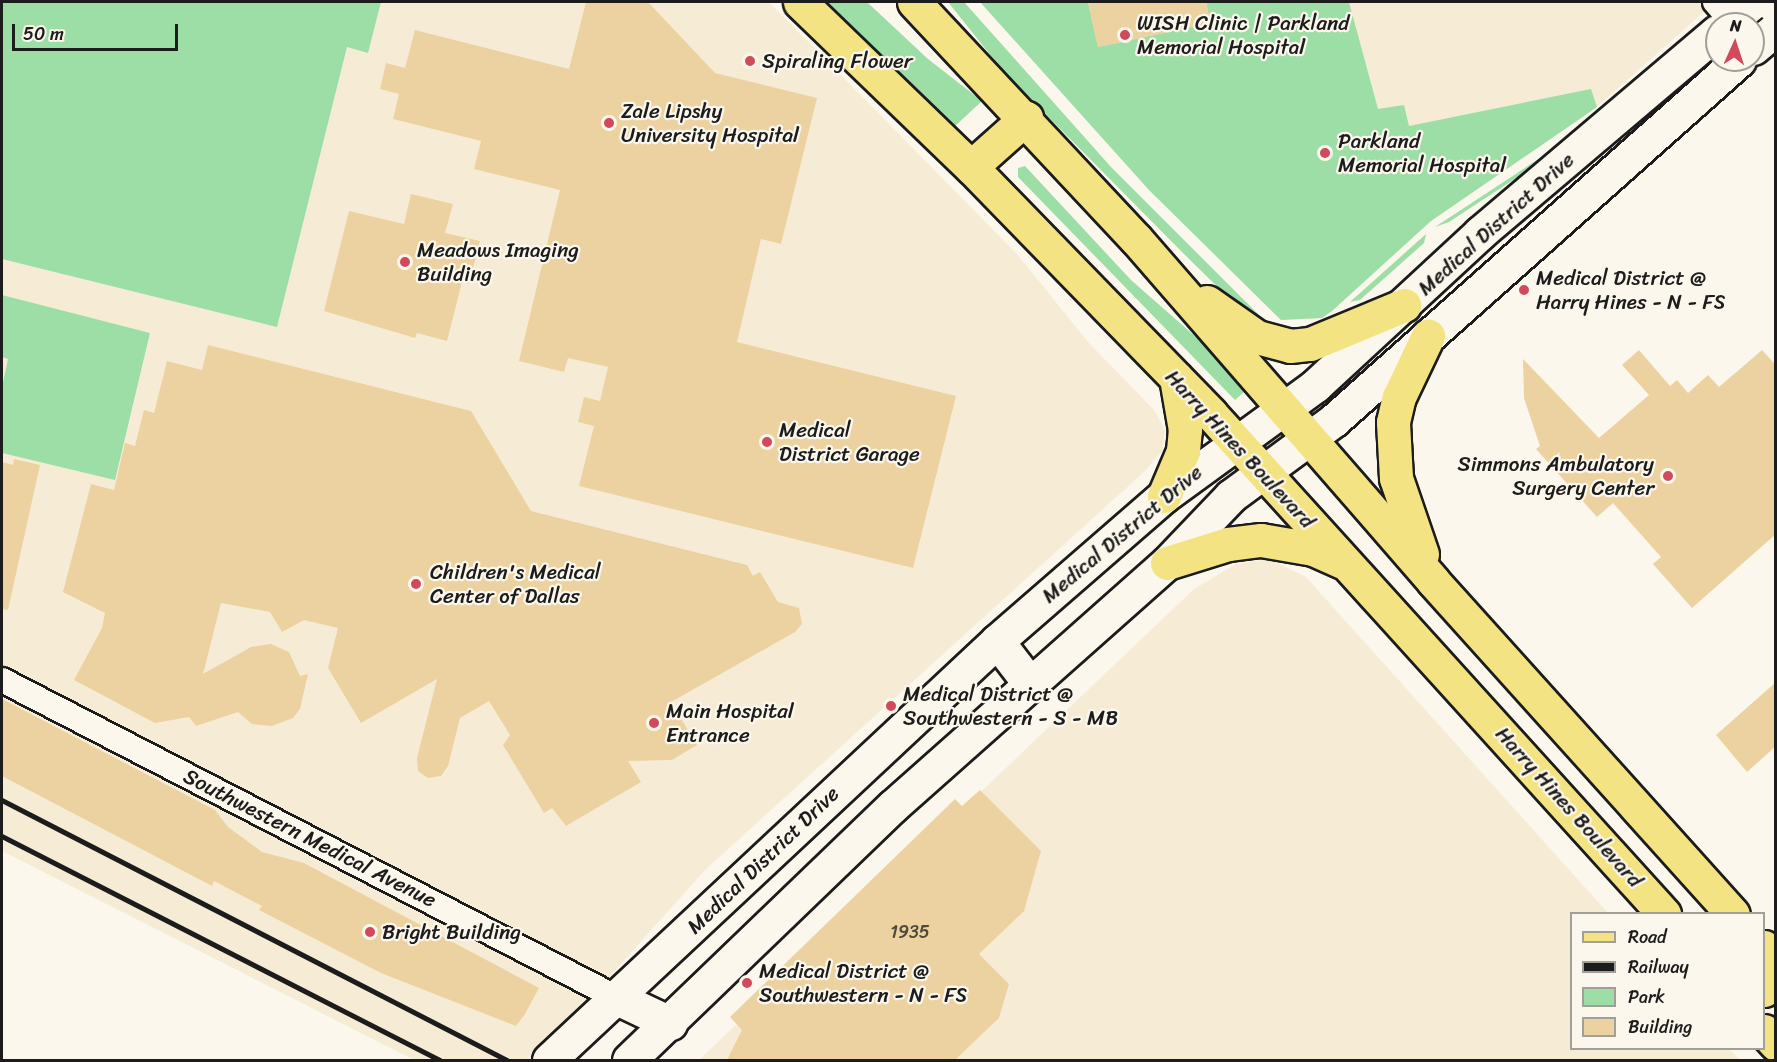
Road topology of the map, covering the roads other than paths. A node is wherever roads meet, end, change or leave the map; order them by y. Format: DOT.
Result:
graph roads {
  1 [pos="800,2"];
  2 [pos="914,2"];
  3 [pos="1764,2"];
  4 [pos="1776,14"];
  5 [pos="1705,58"];
  6 [pos="1705,65"];
  7 [pos="1026,118"];
  8 [pos="971,167"];
  9 [pos="1180,289"];
  10 [pos="1404,305"];
  11 [pos="1428,336"];
  12 [pos="1176,378"];
  13 [pos="1284,406"];
  14 [pos="1312,437"];
  15 [pos="1235,440"];
  16 [pos="1264,471"];
  17 [pos="1164,496"];
  18 [pos="1167,563"];
  19 [pos="1344,563"];
  20 [pos="1433,581"];
  21 [pos="997,641"];
  22 [pos="2,680"];
  23 [pos="1030,684"];
  24 [pos="1559,721"];
  25 [pos="1521,753"];
  26 [pos="1662,912"];
  27 [pos="1731,912"];
  28 [pos="1765,948"];
  29 [pos="1776,961"];
  30 [pos="1776,975"];
  31 [pos="1765,989"];
  32 [pos="617,998"];
  33 [pos="670,1023"];
  34 [pos="1765,1032"];
  35 [pos="1776,1044"];
  36 [pos="549,1060"];
  37 [pos="629,1060"];
  1 -- 8 [label="main road, Harry Hines Boulevard"];
  2 -- 7 [label="main road"];
  3 -- 4 [label="street"];
  5 -- 10 [label="main road, Medical District Drive"];
  6 -- 11 [label="main road, Medical District Drive"];
  7 -- 8 [label="main road"];
  7 -- 9 [label="main road"];
  8 -- 12 [label="main road, Harry Hines Boulevard"];
  9 -- 10 [label="main road"];
  9 -- 13 [label="main road"];
  10 -- 13 [label="main road, Medical District Drive"];
  11 -- 14 [label="main road, Medical District Drive"];
  11 -- 20 [label="main road"];
  12 -- 15 [label="main road, Harry Hines Boulevard"];
  12 -- 17 [label="main road"];
  13 -- 14 [label="main road"];
  13 -- 15 [label="main road, Medical District Drive"];
  14 -- 16 [label="main road, Medical District Drive"];
  14 -- 20 [label="main road"];
  15 -- 16 [label="main road, Harry Hines Boulevard"];
  15 -- 17 [label="main road, Medical District Drive"];
  16 -- 18 [label="main road, Medical District Drive"];
  16 -- 19 [label="main road, Harry Hines Boulevard"];
  17 -- 21 [label="main road, Medical District Drive"];
  18 -- 19 [label="main road"];
  18 -- 23 [label="main road, Medical District Drive"];
  19 -- 25 [label="main road, Harry Hines Boulevard"];
  20 -- 24 [label="main road"];
  21 -- 23 [label="main road"];
  21 -- 32 [label="main road, Medical District Drive"];
  22 -- 32 [label="street, Southwestern Medical Avenue"];
  23 -- 33 [label="main road, Medical District Drive"];
  24 -- 25 [label="main road"];
  24 -- 27 [label="main road"];
  25 -- 26 [label="main road, Harry Hines Boulevard"];
  28 -- 29 [label="main road"];
  30 -- 31 [label="main road"];
  32 -- 33 [label="main road"];
  32 -- 36 [label="main road, Medical District Drive"];
  33 -- 37 [label="main road, Medical District Drive"];
  34 -- 35 [label="main road"];
}
